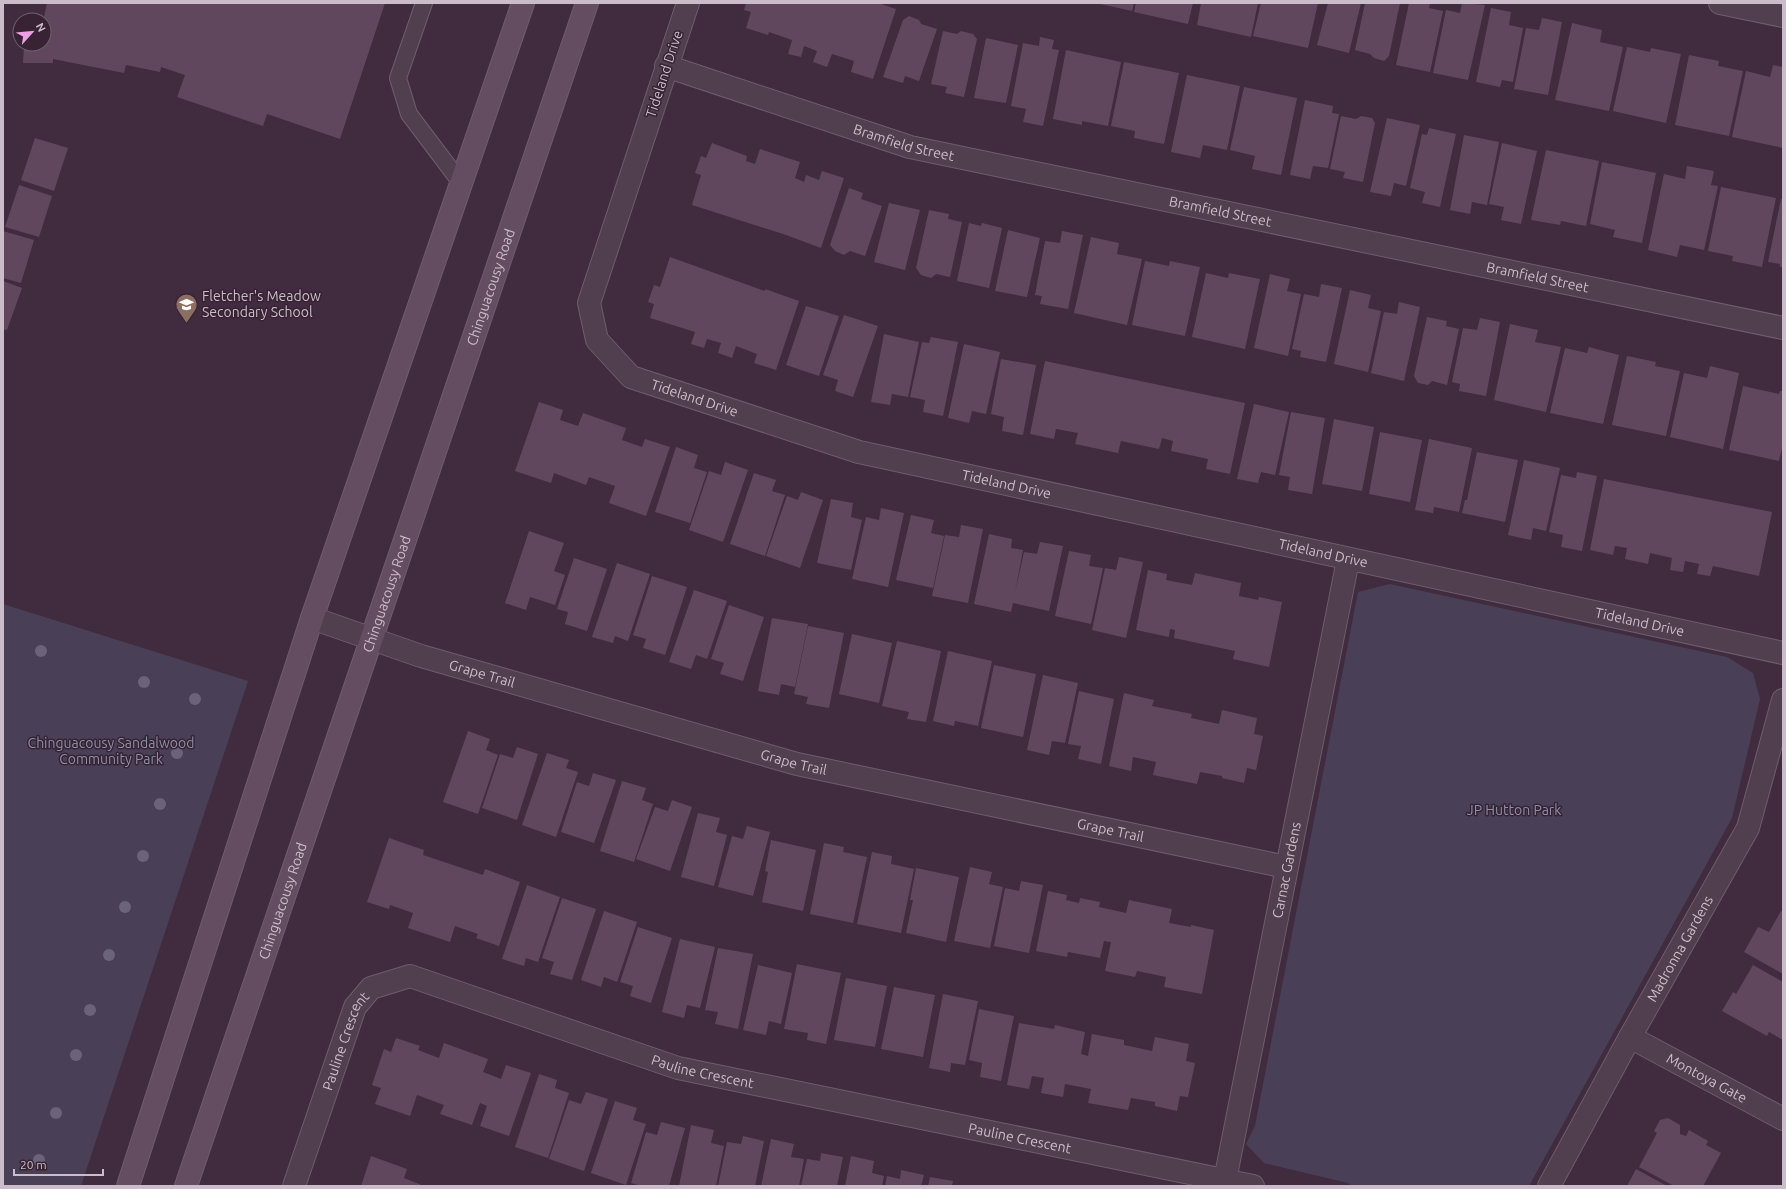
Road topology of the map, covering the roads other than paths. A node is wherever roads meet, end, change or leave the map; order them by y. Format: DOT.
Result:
graph roads {
  1 [pos="424,3"];
  2 [pos="522,3"];
  3 [pos="587,3"];
  4 [pos="688,3"];
  5 [pos="1720,3"];
  6 [pos="1783,16"];
  7 [pos="666,66"];
  8 [pos="461,183"];
  9 [pos="1783,328"];
  10 [pos="1348,560"];
  11 [pos="312,618"];
  12 [pos="370,638"];
  13 [pos="1783,653"];
  14 [pos="1783,700"];
  15 [pos="1286,867"];
  16 [pos="1630,1037"];
  17 [pos="1783,1120"];
  18 [pos="1225,1180"];
  19 [pos="128,1186"];
  20 [pos="186,1186"];
  21 [pos="294,1186"];
  22 [pos="1253,1186"];
  23 [pos="1549,1186"];
  1 -- 8 [label="lane"];
  2 -- 8 [label="main road"];
  3 -- 12 [label="main road, Chinguacousy Road"];
  4 -- 7 [label="street, Tideland Drive"];
  5 -- 6 [label="street"];
  7 -- 9 [label="street, Bramfield Street"];
  7 -- 10 [label="street, Tideland Drive"];
  8 -- 11 [label="main road"];
  10 -- 13 [label="street, Tideland Drive"];
  10 -- 15 [label="street, Carnac Gardens"];
  11 -- 12 [label="street, Grape Trail"];
  11 -- 19 [label="main road"];
  12 -- 15 [label="street, Grape Trail"];
  12 -- 20 [label="main road, Chinguacousy Road"];
  14 -- 16 [label="street, Madronna Gardens"];
  15 -- 18 [label="street, Carnac Gardens"];
  16 -- 17 [label="street, Montoya Gate"];
  16 -- 23 [label="street, Madronna Gardens"];
  18 -- 21 [label="street, Pauline Crescent"];
  18 -- 22 [label="street, Pauline Crescent"];
}
